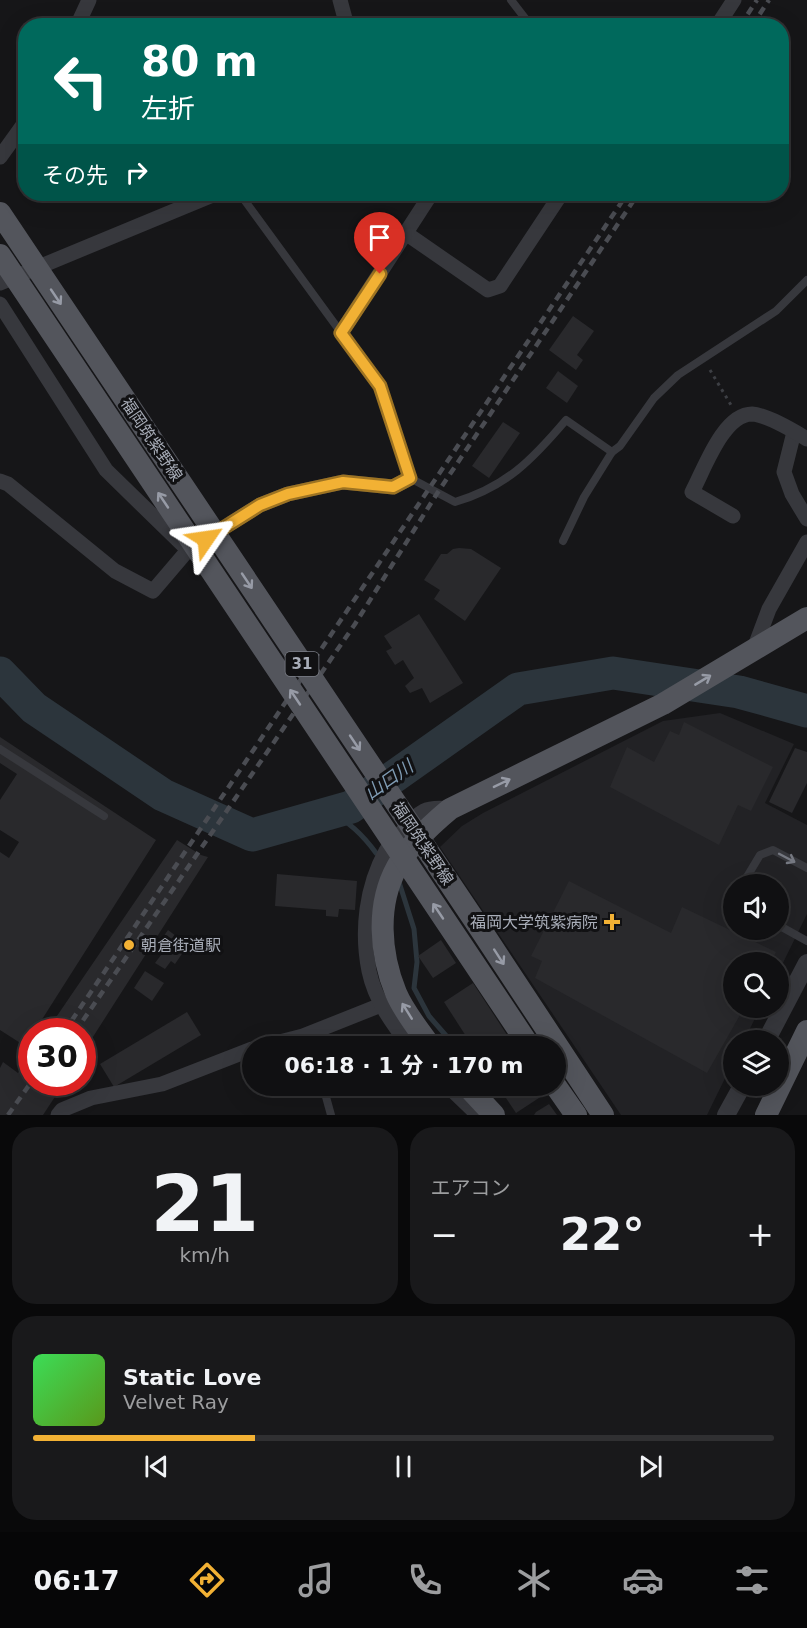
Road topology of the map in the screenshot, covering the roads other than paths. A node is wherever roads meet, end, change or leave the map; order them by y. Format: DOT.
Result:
graph roads {
  1 [pos="89,0"];
  2 [pos="340,0"];
  3 [pos="511,0"];
  4 [pos="734,0"];
  5 [pos="80,18"];
  6 [pos="345,18"];
  7 [pos="525,18"];
  8 [pos="722,18"];
  9 [pos="18,132"];
  10 [pos="0,156"];
  11 [pos="198,201"];
  12 [pos="245,201"];
  13 [pos="427,201"];
  14 [pos="556,201"];
  15 [pos="0,213"];
  16 [pos="406,234"];
  17 [pos="0,255"];
  18 [pos="807,280"];
  19 [pos="0,283"];
  20 [pos="0,304"];
  21 [pos="341,333"];
  22 [pos="801,435"];
  23 [pos="612,452"];
  24 [pos="410,478"];
  25 [pos="0,481"];
  26 [pos="733,516"];
  27 [pos="807,519"];
  28 [pos="562,541"];
  29 [pos="807,542"];
  30 [pos="188,550"];
  31 [pos="807,618"];
  32 [pos="749,652"];
  33 [pos="0,749"];
  34 [pos="450,809"];
  35 [pos="104,816"];
  36 [pos="807,868"];
  37 [pos="749,874"];
  38 [pos="789,931"];
  39 [pos="807,941"];
  40 [pos="807,963"];
  41 [pos="381,1005"];
  42 [pos="772,1030"];
  43 [pos="807,1030"];
  44 [pos="309,1036"];
  45 [pos="403,1036"];
  46 [pos="424,1036"];
  47 [pos="523,1036"];
  48 [pos="242,1053"];
  49 [pos="326,1096"];
  50 [pos="458,1096"];
  51 [pos="476,1096"];
  52 [pos="563,1096"];
  53 [pos="736,1096"];
  54 [pos="58,1115"];
  55 [pos="331,1115"];
  56 [pos="478,1115"];
  57 [pos="494,1115"];
  58 [pos="576,1115"];
  59 [pos="603,1115"];
  60 [pos="726,1115"];
  61 [pos="766,1115"];
  1 -- 5 [label="street"];
  2 -- 6 [label="street"];
  3 -- 7 [label="lane"];
  4 -- 8 [label="street"];
  9 -- 10 [label="street"];
  11 -- 19 [label="street"];
  12 -- 21 [label="lane"];
  13 -- 16 [label="street"];
  14 -- 16 [label="street"];
  15 -- 59 [label="main road, 福岡筑紫野線 / 31, one-way, bridge"];
  16 -- 21 [label="street"];
  47 -- 17 [label="main road, 福岡筑紫野線 / 31, one-way, bridge"];
  18 -- 23 [label="lane"];
  20 -- 30 [label="street"];
  21 -- 24 [label="lane"];
  22 -- 26 [label="street"];
  22 -- 27 [label="street"];
  23 -- 24 [label="lane"];
  23 -- 28 [label="lane"];
  24 -- 30 [label="street"];
  25 -- 30 [label="street"];
  29 -- 32 [label="street"];
  31 -- 32 [label="main road"];
  34 -- 32 [label="main road, one-way"];
  33 -- 35 [label="lane"];
  34 -- 41 [label="street"];
  46 -- 34 [label="main road, one-way"];
  37 -- 36 [label="lane, one-way"];
  38 -- 39 [label="lane"];
  40 -- 42 [label="street"];
  41 -- 44 [label="street"];
  41 -- 45 [label="street"];
  43 -- 61 [label="main road"];
  48 -- 54 [label="street"];
  49 -- 55 [label="lane"];
  50 -- 56 [label="street"];
  51 -- 57 [label="main road"];
  52 -- 58 [label="main road"];
  53 -- 60 [label="street"];
}
